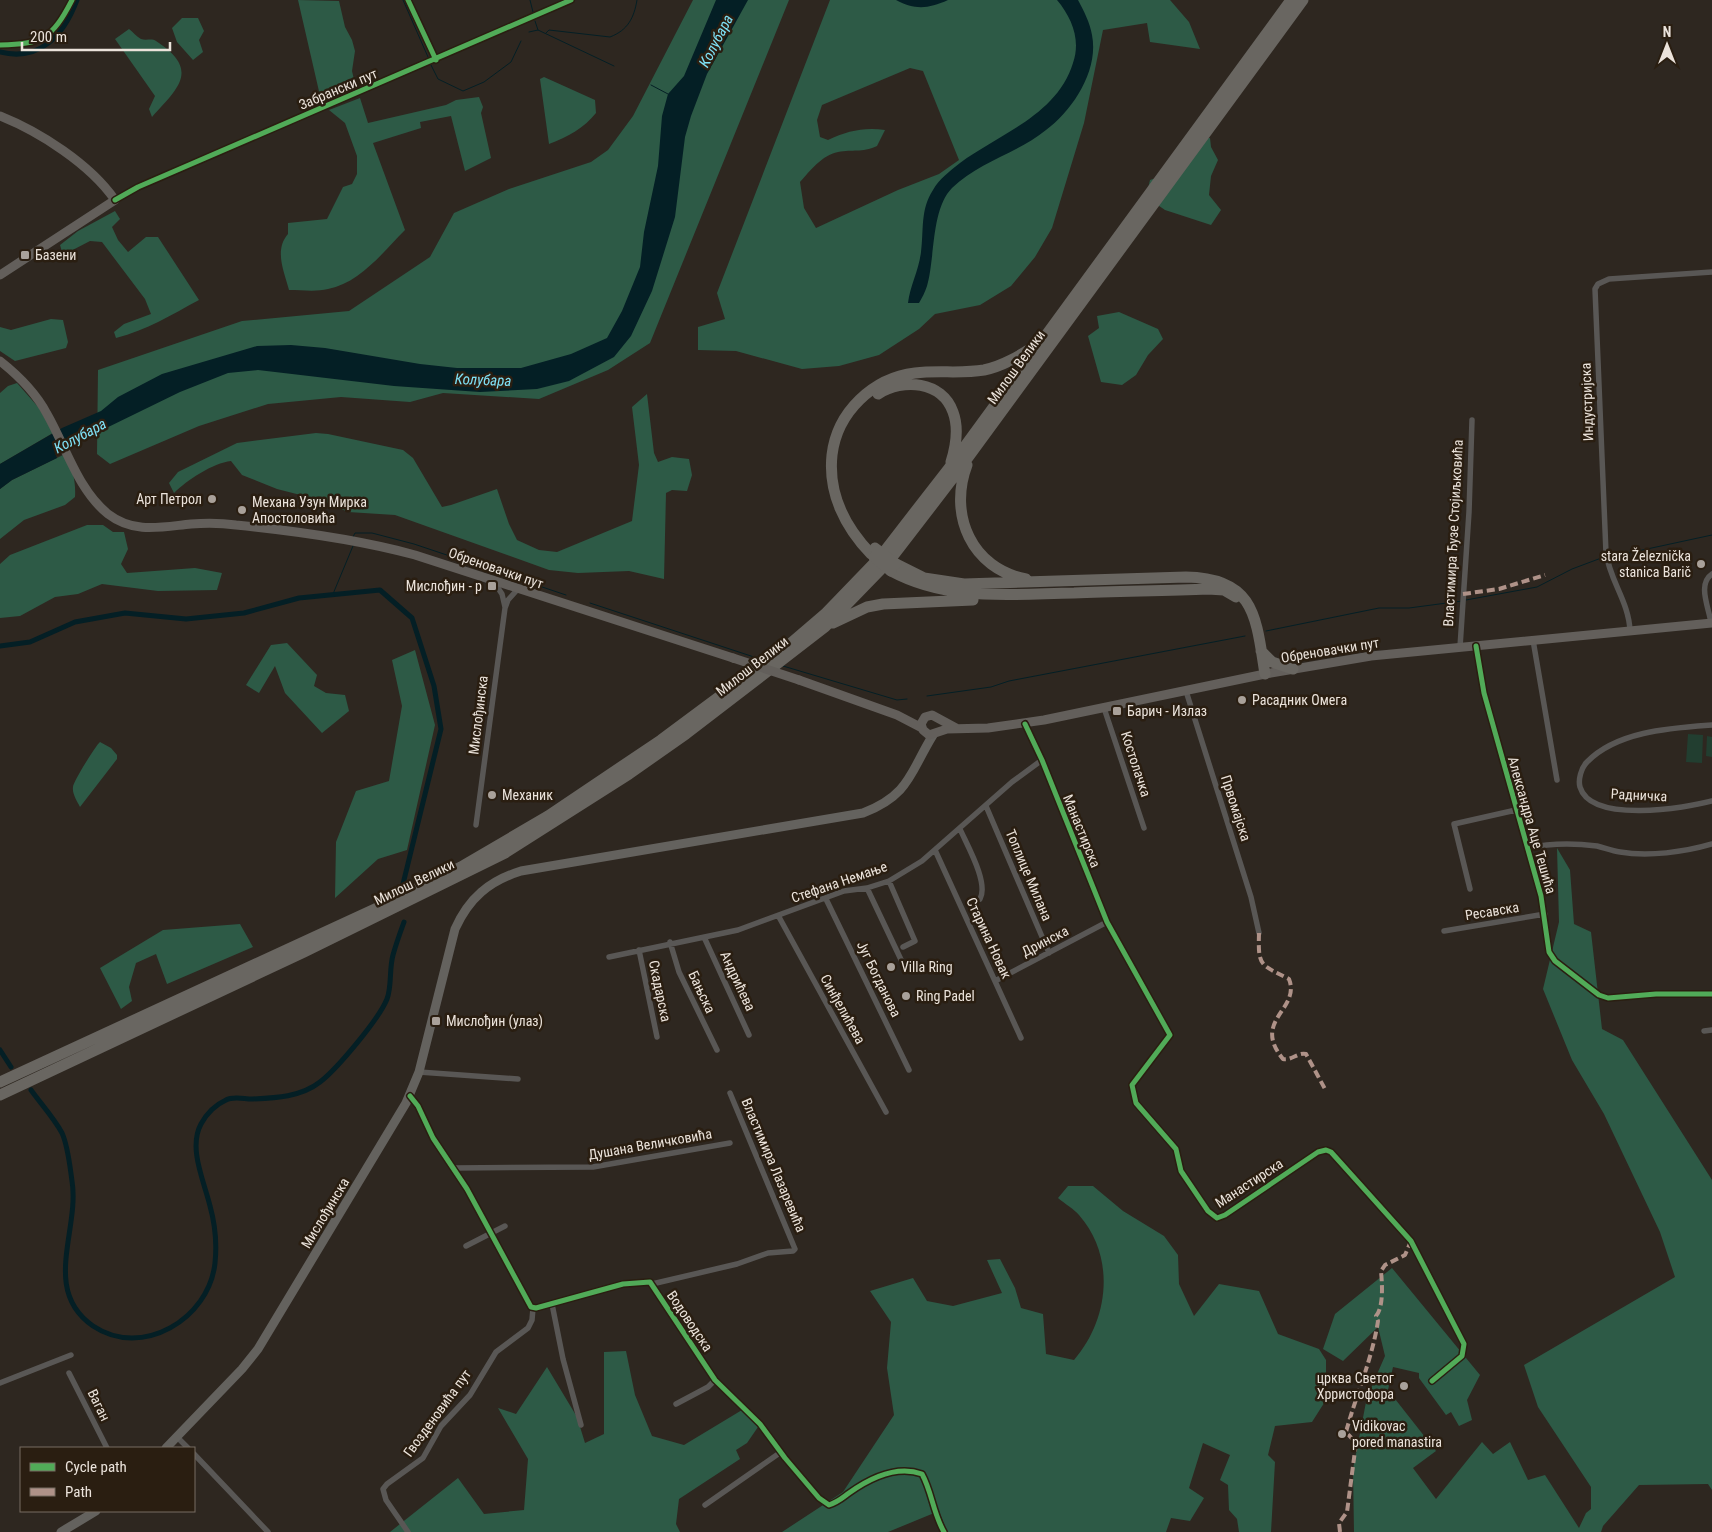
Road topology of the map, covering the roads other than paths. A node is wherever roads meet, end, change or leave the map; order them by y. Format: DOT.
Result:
graph roads {
  1 [pos="571,0"];
  2 [pos="1291,0"];
  3 [pos="1303,0"];
  4 [pos="0,116"];
  5 [pos="115,200"];
  6 [pos="1712,272"];
  7 [pos="0,275"];
  8 [pos="1041,342"];
  9 [pos="0,361"];
  10 [pos="1472,420"];
  11 [pos="971,454"];
  12 [pos="949,468"];
  13 [pos="873,551"];
  14 [pos="893,567"];
  15 [pos="1712,574"];
  16 [pos="494,582"];
  17 [pos="1045,582"];
  18 [pos="517,590"];
  19 [pos="1022,595"];
  20 [pos="505,608"];
  21 [pos="1712,623"];
  22 [pos="825,627"];
  23 [pos="1630,630"];
  24 [pos="1533,640"];
  25 [pos="1476,646"];
  26 [pos="1460,647"];
  27 [pos="1261,651"];
  28 [pos="1293,669"];
  29 [pos="1261,675"];
  30 [pos="1186,692"];
  31 [pos="1104,708"];
  32 [pos="939,719"];
  33 [pos="1025,724"];
  34 [pos="923,725"];
  35 [pos="1712,725"];
  36 [pos="956,728"];
  37 [pos="936,733"];
  38 [pos="922,758"];
  39 [pos="1042,760"];
  40 [pos="1557,780"];
  41 [pos="1712,801"];
  42 [pos="986,806"];
  43 [pos="1516,810"];
  44 [pos="476,824"];
  45 [pos="1144,828"];
  46 [pos="960,829"];
  47 [pos="1712,844"];
  48 [pos="1528,848"];
  49 [pos="935,850"];
  50 [pos="889,881"];
  51 [pos="868,888"];
  52 [pos="1470,889"];
  53 [pos="826,899"];
  54 [pos="980,900"];
  55 [pos="1545,914"];
  56 [pos="779,917"];
  57 [pos="1107,922"];
  58 [pos="1444,931"];
  59 [pos="1259,933"];
  60 [pos="704,937"];
  61 [pos="670,942"];
  62 [pos="903,947"];
  63 [pos="639,950"];
  64 [pos="1049,953"];
  65 [pos="609,957"];
  66 [pos="904,966"];
  67 [pos="995,981"];
  68 [pos="1712,994"];
  69 [pos="1712,1030"];
  70 [pos="1704,1031"];
  71 [pos="749,1035"];
  72 [pos="656,1037"];
  73 [pos="1021,1038"];
  74 [pos="717,1050"];
  75 [pos="909,1070"];
  76 [pos="419,1072"];
  77 [pos="518,1079"];
  78 [pos="0,1082"];
  79 [pos="730,1093"];
  80 [pos="0,1095"];
  81 [pos="410,1096"];
  82 [pos="886,1112"];
  83 [pos="730,1142"];
  84 [pos="454,1168"];
  85 [pos="506,1226"];
  86 [pos="490,1233"];
  87 [pos="466,1246"];
  88 [pos="652,1284"];
  89 [pos="552,1304"];
  90 [pos="533,1308"];
  91 [pos="71,1355"];
  92 [pos="69,1373"];
  93 [pos="715,1380"];
  94 [pos="1432,1381"];
  95 [pos="0,1383"];
  96 [pos="676,1404"];
  97 [pos="581,1425"];
  98 [pos="177,1436"];
  99 [pos="106,1447"];
  100 [pos="167,1447"];
  101 [pos="187,1447"];
  102 [pos="781,1452"];
  103 [pos="195,1455"];
  104 [pos="705,1505"];
  105 [pos="94,1512"];
  106 [pos="61,1532"];
  107 [pos="268,1532"];
  108 [pos="408,1532"];
  109 [pos="944,1532"];
  1 -- 5 [label="street, Забрански пут"];
  2 -- 8 [label="highway, Милош Велики"];
  3 -- 11 [label="highway, Милош Велики"];
  4 -- 5 [label="main road"];
  5 -- 7 [label="main road"];
  6 -- 23 [label="street, Индустријска"];
  8 -- 12 [label="highway, Милош Велики"];
  8 -- 13 [label="highway"];
  9 -- 16 [label="main road, Обреновачки пут"];
  10 -- 26 [label="street, Властимира Ђузе Стојиљковића"];
  11 -- 17 [label="highway"];
  11 -- 22 [label="highway, Милош Велики"];
  12 -- 13 [label="highway"];
  12 -- 78 [label="highway, Милош Велики"];
  13 -- 14 [label="highway, bridge"];
  14 -- 17 [label="highway"];
  14 -- 19 [label="highway"];
  15 -- 21 [label="street"];
  16 -- 18 [label="main road, Обреновачки пут"];
  16 -- 20 [label="street, Мислођинска"];
  17 -- 27 [label="highway"];
  18 -- 20 [label="street, Мислођинска"];
  18 -- 34 [label="main road, Обреновачки пут, bridge"];
  19 -- 22 [label="highway"];
  19 -- 29 [label="highway"];
  20 -- 44 [label="street, Мислођинска"];
  21 -- 23 [label="main road, Обреновачки пут"];
  22 -- 80 [label="highway, Милош Велики"];
  23 -- 24 [label="main road, Обреновачки пут"];
  24 -- 25 [label="main road, Обреновачки пут"];
  24 -- 40 [label="street"];
  25 -- 26 [label="main road, Обреновачки пут"];
  25 -- 43 [label="street, Александра Аце Тешића"];
  26 -- 28 [label="main road, Обреновачки пут"];
  27 -- 28 [label="highway"];
  27 -- 29 [label="highway"];
  28 -- 29 [label="main road, Обреновачки пут"];
  29 -- 30 [label="main road, Обреновачки пут"];
  30 -- 31 [label="main road, Обреновачки пут"];
  30 -- 59 [label="street, Првомајска"];
  31 -- 33 [label="main road, Обреновачки пут"];
  31 -- 45 [label="street, Костолачка"];
  32 -- 34 [label="main road, Обреновачки пут"];
  32 -- 36 [label="main road, Обреновачки пут"];
  32 -- 37 [label="main road"];
  33 -- 36 [label="main road, Обреновачки пут"];
  33 -- 39 [label="street, Манастирска"];
  34 -- 37 [label="main road"];
  34 -- 38 [label="main road"];
  35 -- 41 [label="street, Радничка"];
  36 -- 37 [label="main road, Обреновачки пут"];
  37 -- 38 [label="main road, Мислођинска"];
  38 -- 76 [label="main road, Мислођинска"];
  39 -- 42 [label="street, Стефана Немање"];
  39 -- 57 [label="street, Манастирска"];
  42 -- 46 [label="street, Стефана Немање"];
  42 -- 64 [label="street, Топлице Милана"];
  43 -- 48 [label="street, Александра Аце Тешића"];
  43 -- 52 [label="street"];
  46 -- 49 [label="street, Стефана Немање"];
  46 -- 54 [label="street"];
  47 -- 48 [label="street"];
  48 -- 55 [label="street, Александра Аце Тешића"];
  49 -- 50 [label="street, Стефана Немање"];
  49 -- 67 [label="street, Старина Новак"];
  50 -- 51 [label="street, Стефана Немање"];
  50 -- 62 [label="street"];
  51 -- 53 [label="street, Стефана Немање"];
  51 -- 66 [label="street"];
  53 -- 56 [label="street, Стефана Немање"];
  53 -- 75 [label="street, Југ Богданова"];
  55 -- 58 [label="street, Ресавска"];
  55 -- 68 [label="street, Александра Аце Тешића"];
  56 -- 60 [label="street, Стефана Немање"];
  56 -- 82 [label="street, Синђелићева"];
  57 -- 64 [label="street, Дринска"];
  57 -- 94 [label="street, Манастирска"];
  60 -- 61 [label="street, Стефана Немање"];
  60 -- 71 [label="street, Андрићева"];
  61 -- 63 [label="street, Стефана Немање"];
  61 -- 74 [label="street, Бањска"];
  63 -- 65 [label="street, Стефана Немање"];
  63 -- 72 [label="street, Скадарска"];
  64 -- 67 [label="street, Дринска"];
  67 -- 73 [label="street, Старина Новак"];
  69 -- 70 [label="street"];
  76 -- 77 [label="street"];
  76 -- 81 [label="main road, Мислођинска"];
  79 -- 88 [label="street, Властимира Лазаревића"];
  81 -- 84 [label="street"];
  81 -- 98 [label="main road, Мислођинска"];
  83 -- 84 [label="street, Душана Величковића"];
  84 -- 86 [label="street"];
  85 -- 86 [label="street"];
  86 -- 87 [label="street"];
  86 -- 90 [label="street"];
  88 -- 89 [label="street, Водоводска"];
  88 -- 93 [label="street, Водоводска"];
  89 -- 90 [label="street, Водоводска"];
  89 -- 97 [label="street"];
  90 -- 108 [label="street, Гвозденовића пут"];
  91 -- 95 [label="street"];
  92 -- 99 [label="street, Ваган"];
  93 -- 96 [label="street"];
  93 -- 102 [label="street, Водоводска"];
  98 -- 100 [label="main road, Мислођинска"];
  98 -- 101 [label="street"];
  102 -- 104 [label="street"];
  102 -- 109 [label="street, Водоводска"];
  103 -- 107 [label="street"];
  105 -- 106 [label="main road"];
}
